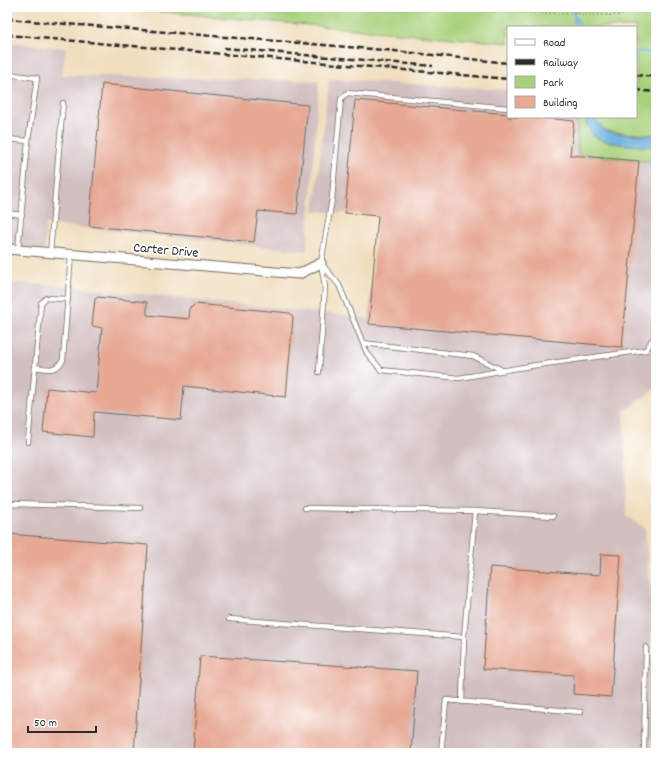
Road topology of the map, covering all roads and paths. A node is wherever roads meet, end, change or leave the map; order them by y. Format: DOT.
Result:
graph roads {
  1 [pos="386,7"];
  2 [pos="632,7"];
  3 [pos="7,74"];
  4 [pos="63,102"];
  5 [pos="507,108"];
  6 [pos="7,139"];
  7 [pos="28,141"];
  8 [pos="7,213"];
  9 [pos="22,216"];
  10 [pos="7,249"];
  11 [pos="18,250"];
  12 [pos="50,253"];
  13 [pos="71,255"];
  14 [pos="320,263"];
  15 [pos="656,282"];
  16 [pos="68,299"];
  17 [pos="363,343"];
  18 [pos="35,367"];
  19 [pos="502,370"];
  20 [pos="319,372"];
  21 [pos="28,442"];
  22 [pos="7,505"];
  23 [pos="140,508"];
  24 [pos="305,508"];
  25 [pos="475,511"];
  26 [pos="553,516"];
  27 [pos="229,619"];
  28 [pos="464,637"];
  29 [pos="646,647"];
  30 [pos="462,702"];
  31 [pos="581,712"];
  32 [pos="441,753"];
  33 [pos="644,753"];
  1 -- 2 [label="path"];
  3 -- 7 [label="lane"];
  4 -- 12 [label="lane"];
  5 -- 14 [label="lane"];
  6 -- 7 [label="lane"];
  7 -- 9 [label="lane"];
  8 -- 9 [label="lane"];
  9 -- 11 [label="lane"];
  10 -- 11 [label="street, Carter Drive"];
  11 -- 12 [label="street, Carter Drive"];
  12 -- 13 [label="street, Carter Drive"];
  13 -- 14 [label="street, Carter Drive"];
  13 -- 16 [label="lane"];
  14 -- 17 [label="lane"];
  14 -- 20 [label="lane"];
  15 -- 19 [label="lane"];
  16 -- 18 [label="lane"];
  16 -- 18 [label="lane"];
  17 -- 19 [label="lane"];
  17 -- 19 [label="lane"];
  18 -- 21 [label="lane"];
  22 -- 23 [label="lane"];
  24 -- 25 [label="lane"];
  25 -- 26 [label="lane"];
  25 -- 28 [label="lane"];
  27 -- 28 [label="lane"];
  28 -- 30 [label="lane"];
  29 -- 33 [label="lane"];
  30 -- 31 [label="lane"];
  30 -- 32 [label="lane"];
}
